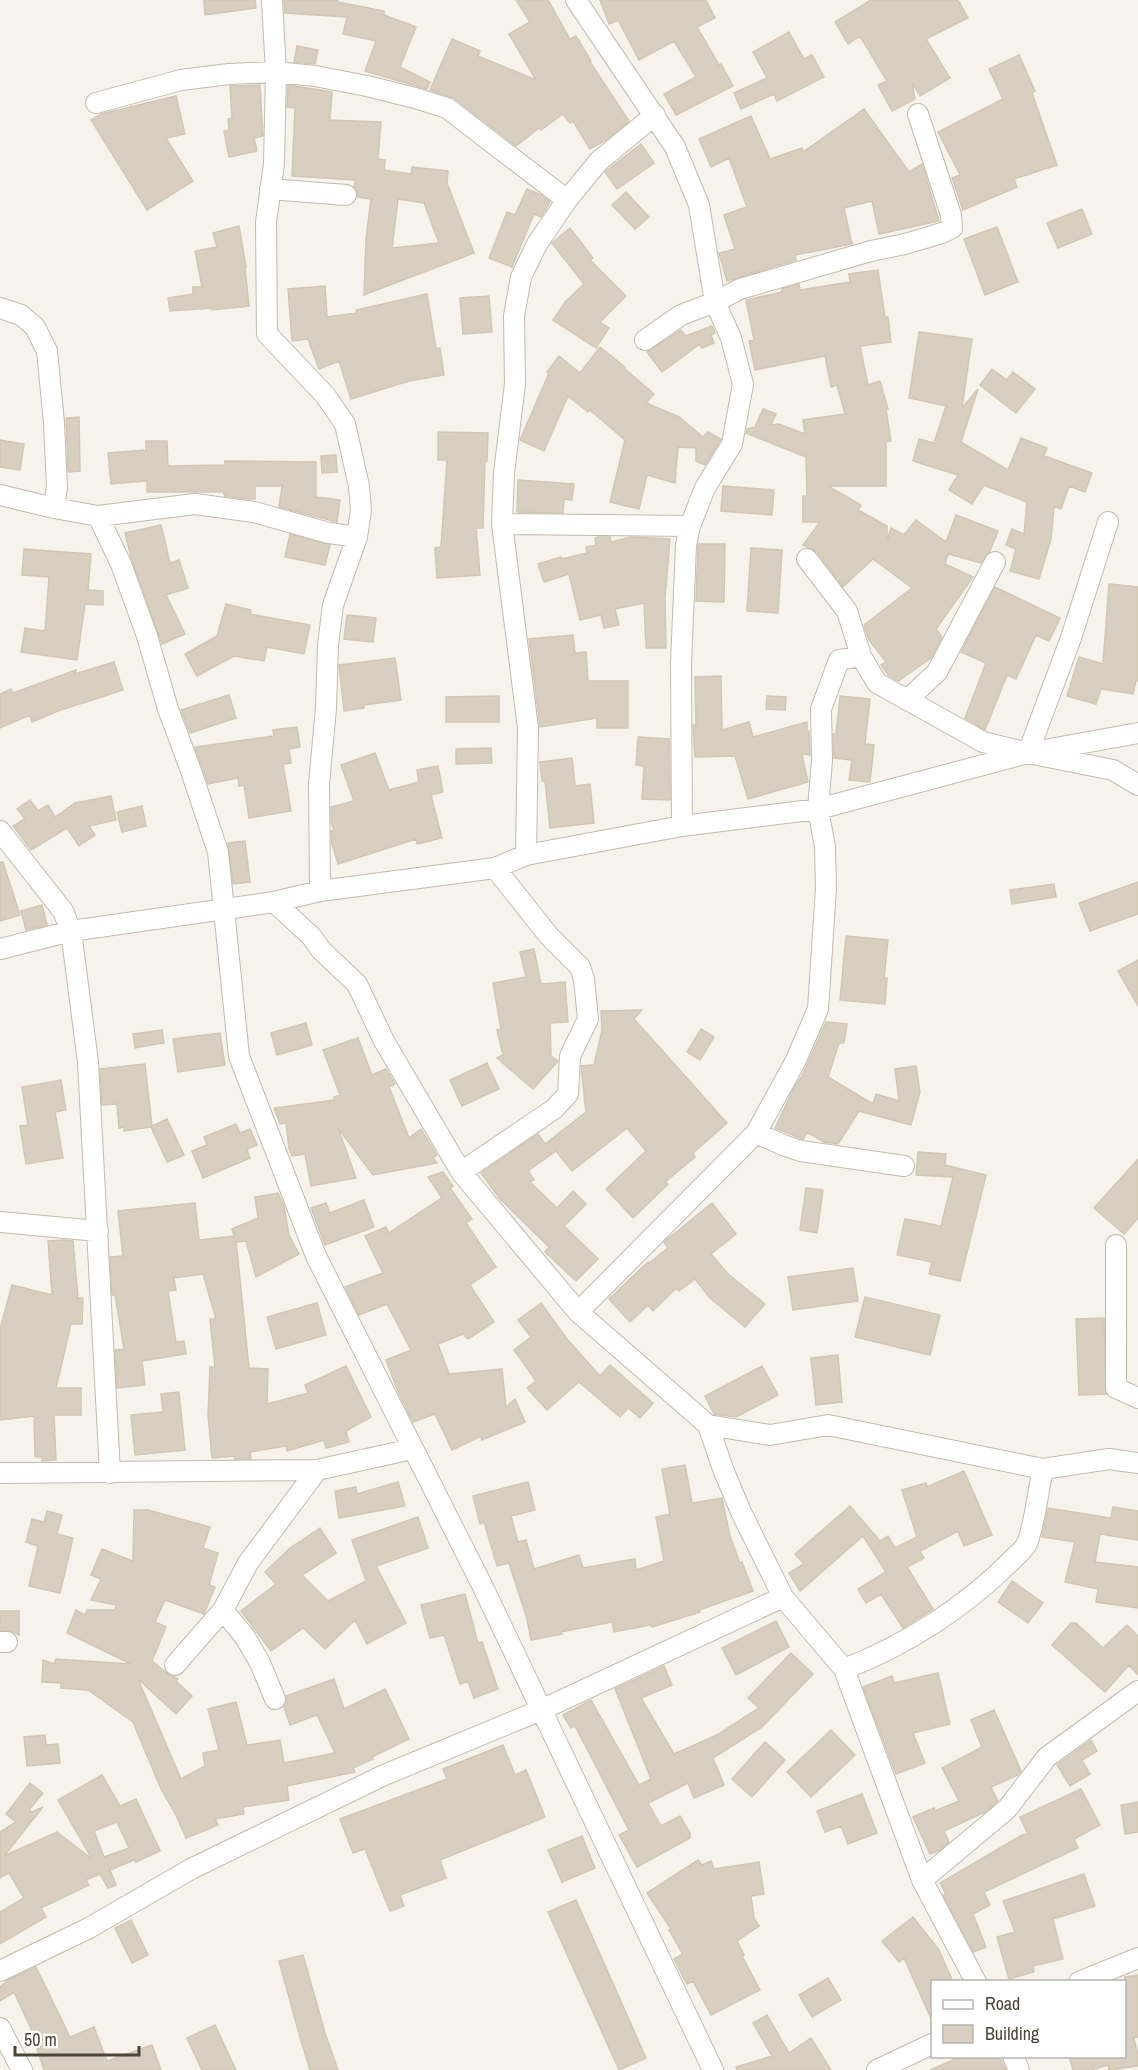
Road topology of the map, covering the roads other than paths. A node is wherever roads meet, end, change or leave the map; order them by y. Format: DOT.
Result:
graph roads {
  1 [pos="272,0"];
  2 [pos="576,0"];
  3 [pos="276,72"];
  4 [pos="96,103"];
  5 [pos="918,114"];
  6 [pos="655,116"];
  7 [pos="270,189"];
  8 [pos="346,195"];
  9 [pos="567,200"];
  10 [pos="715,302"];
  11 [pos="0,308"];
  12 [pos="645,340"];
  13 [pos="0,495"];
  14 [pos="54,508"];
  15 [pos="98,516"];
  16 [pos="1108,522"];
  17 [pos="502,524"];
  18 [pos="690,526"];
  19 [pos="357,537"];
  20 [pos="807,559"];
  21 [pos="995,562"];
  22 [pos="861,656"];
  23 [pos="907,700"];
  24 [pos="1138,733"];
  25 [pos="1028,753"];
  26 [pos="1138,786"];
  27 [pos="818,809"];
  28 [pos="682,826"];
  29 [pos="0,831"];
  30 [pos="526,855"];
  31 [pos="495,868"];
  32 [pos="320,891"];
  33 [pos="274,902"];
  34 [pos="224,909"];
  35 [pos="71,931"];
  36 [pos="0,949"];
  37 [pos="756,1133"];
  38 [pos="904,1166"];
  39 [pos="461,1172"];
  40 [pos="0,1222"];
  41 [pos="98,1231"];
  42 [pos="1116,1245"];
  43 [pos="578,1312"];
  44 [pos="1138,1398"];
  45 [pos="708,1425"];
  46 [pos="412,1449"];
  47 [pos="1138,1463"];
  48 [pos="1043,1469"];
  49 [pos="317,1470"];
  50 [pos="0,1473"];
  51 [pos="110,1473"];
  52 [pos="783,1598"];
  53 [pos="223,1610"];
  54 [pos="175,1665"];
  55 [pos="844,1669"];
  56 [pos="1138,1691"];
  57 [pos="275,1699"];
  58 [pos="541,1710"];
  59 [pos="922,1880"];
  60 [pos="1138,1958"];
  61 [pos="0,1971"];
  62 [pos="975,1980"];
  63 [pos="1084,1980"];
  64 [pos="0,2028"];
  65 [pos="931,2045"];
  66 [pos="22,2070"];
  67 [pos="713,2070"];
  68 [pos="877,2070"];
  1 -- 3 [label="street"];
  2 -- 6 [label="street"];
  3 -- 4 [label="street"];
  3 -- 7 [label="street"];
  3 -- 9 [label="street"];
  5 -- 10 [label="street"];
  6 -- 9 [label="street"];
  6 -- 10 [label="street"];
  7 -- 8 [label="street"];
  7 -- 19 [label="street"];
  9 -- 17 [label="street"];
  10 -- 12 [label="street"];
  10 -- 18 [label="street"];
  11 -- 14 [label="street"];
  13 -- 14 [label="street"];
  14 -- 15 [label="street"];
  15 -- 19 [label="street"];
  15 -- 34 [label="street"];
  16 -- 25 [label="street"];
  17 -- 18 [label="street"];
  17 -- 30 [label="street"];
  18 -- 28 [label="street"];
  19 -- 32 [label="street"];
  20 -- 22 [label="street"];
  21 -- 23 [label="street"];
  22 -- 23 [label="street"];
  22 -- 27 [label="street"];
  23 -- 25 [label="street"];
  24 -- 25 [label="street"];
  25 -- 26 [label="street"];
  25 -- 27 [label="street"];
  27 -- 28 [label="street"];
  27 -- 37 [label="street"];
  28 -- 30 [label="street"];
  29 -- 35 [label="street"];
  30 -- 31 [label="street"];
  31 -- 32 [label="street"];
  31 -- 39 [label="street"];
  32 -- 33 [label="street"];
  33 -- 34 [label="street"];
  33 -- 39 [label="street"];
  34 -- 35 [label="street"];
  34 -- 46 [label="street"];
  35 -- 36 [label="street"];
  35 -- 41 [label="street"];
  37 -- 38 [label="street"];
  37 -- 43 [label="street"];
  39 -- 43 [label="street"];
  40 -- 41 [label="street"];
  41 -- 51 [label="street"];
  42 -- 44 [label="street"];
  43 -- 45 [label="street"];
  45 -- 48 [label="street"];
  45 -- 52 [label="street"];
  46 -- 49 [label="street"];
  46 -- 58 [label="street"];
  47 -- 48 [label="street"];
  48 -- 55 [label="street"];
  49 -- 51 [label="street"];
  49 -- 53 [label="street"];
  50 -- 51 [label="street"];
  52 -- 55 [label="street"];
  52 -- 58 [label="street"];
  53 -- 54 [label="street"];
  53 -- 57 [label="street"];
  55 -- 59 [label="street"];
  56 -- 59 [label="street"];
  58 -- 61 [label="street"];
  58 -- 67 [label="street"];
  59 -- 62 [label="street"];
  60 -- 63 [label="street"];
  64 -- 66 [label="street"];
  65 -- 68 [label="street"];
}
